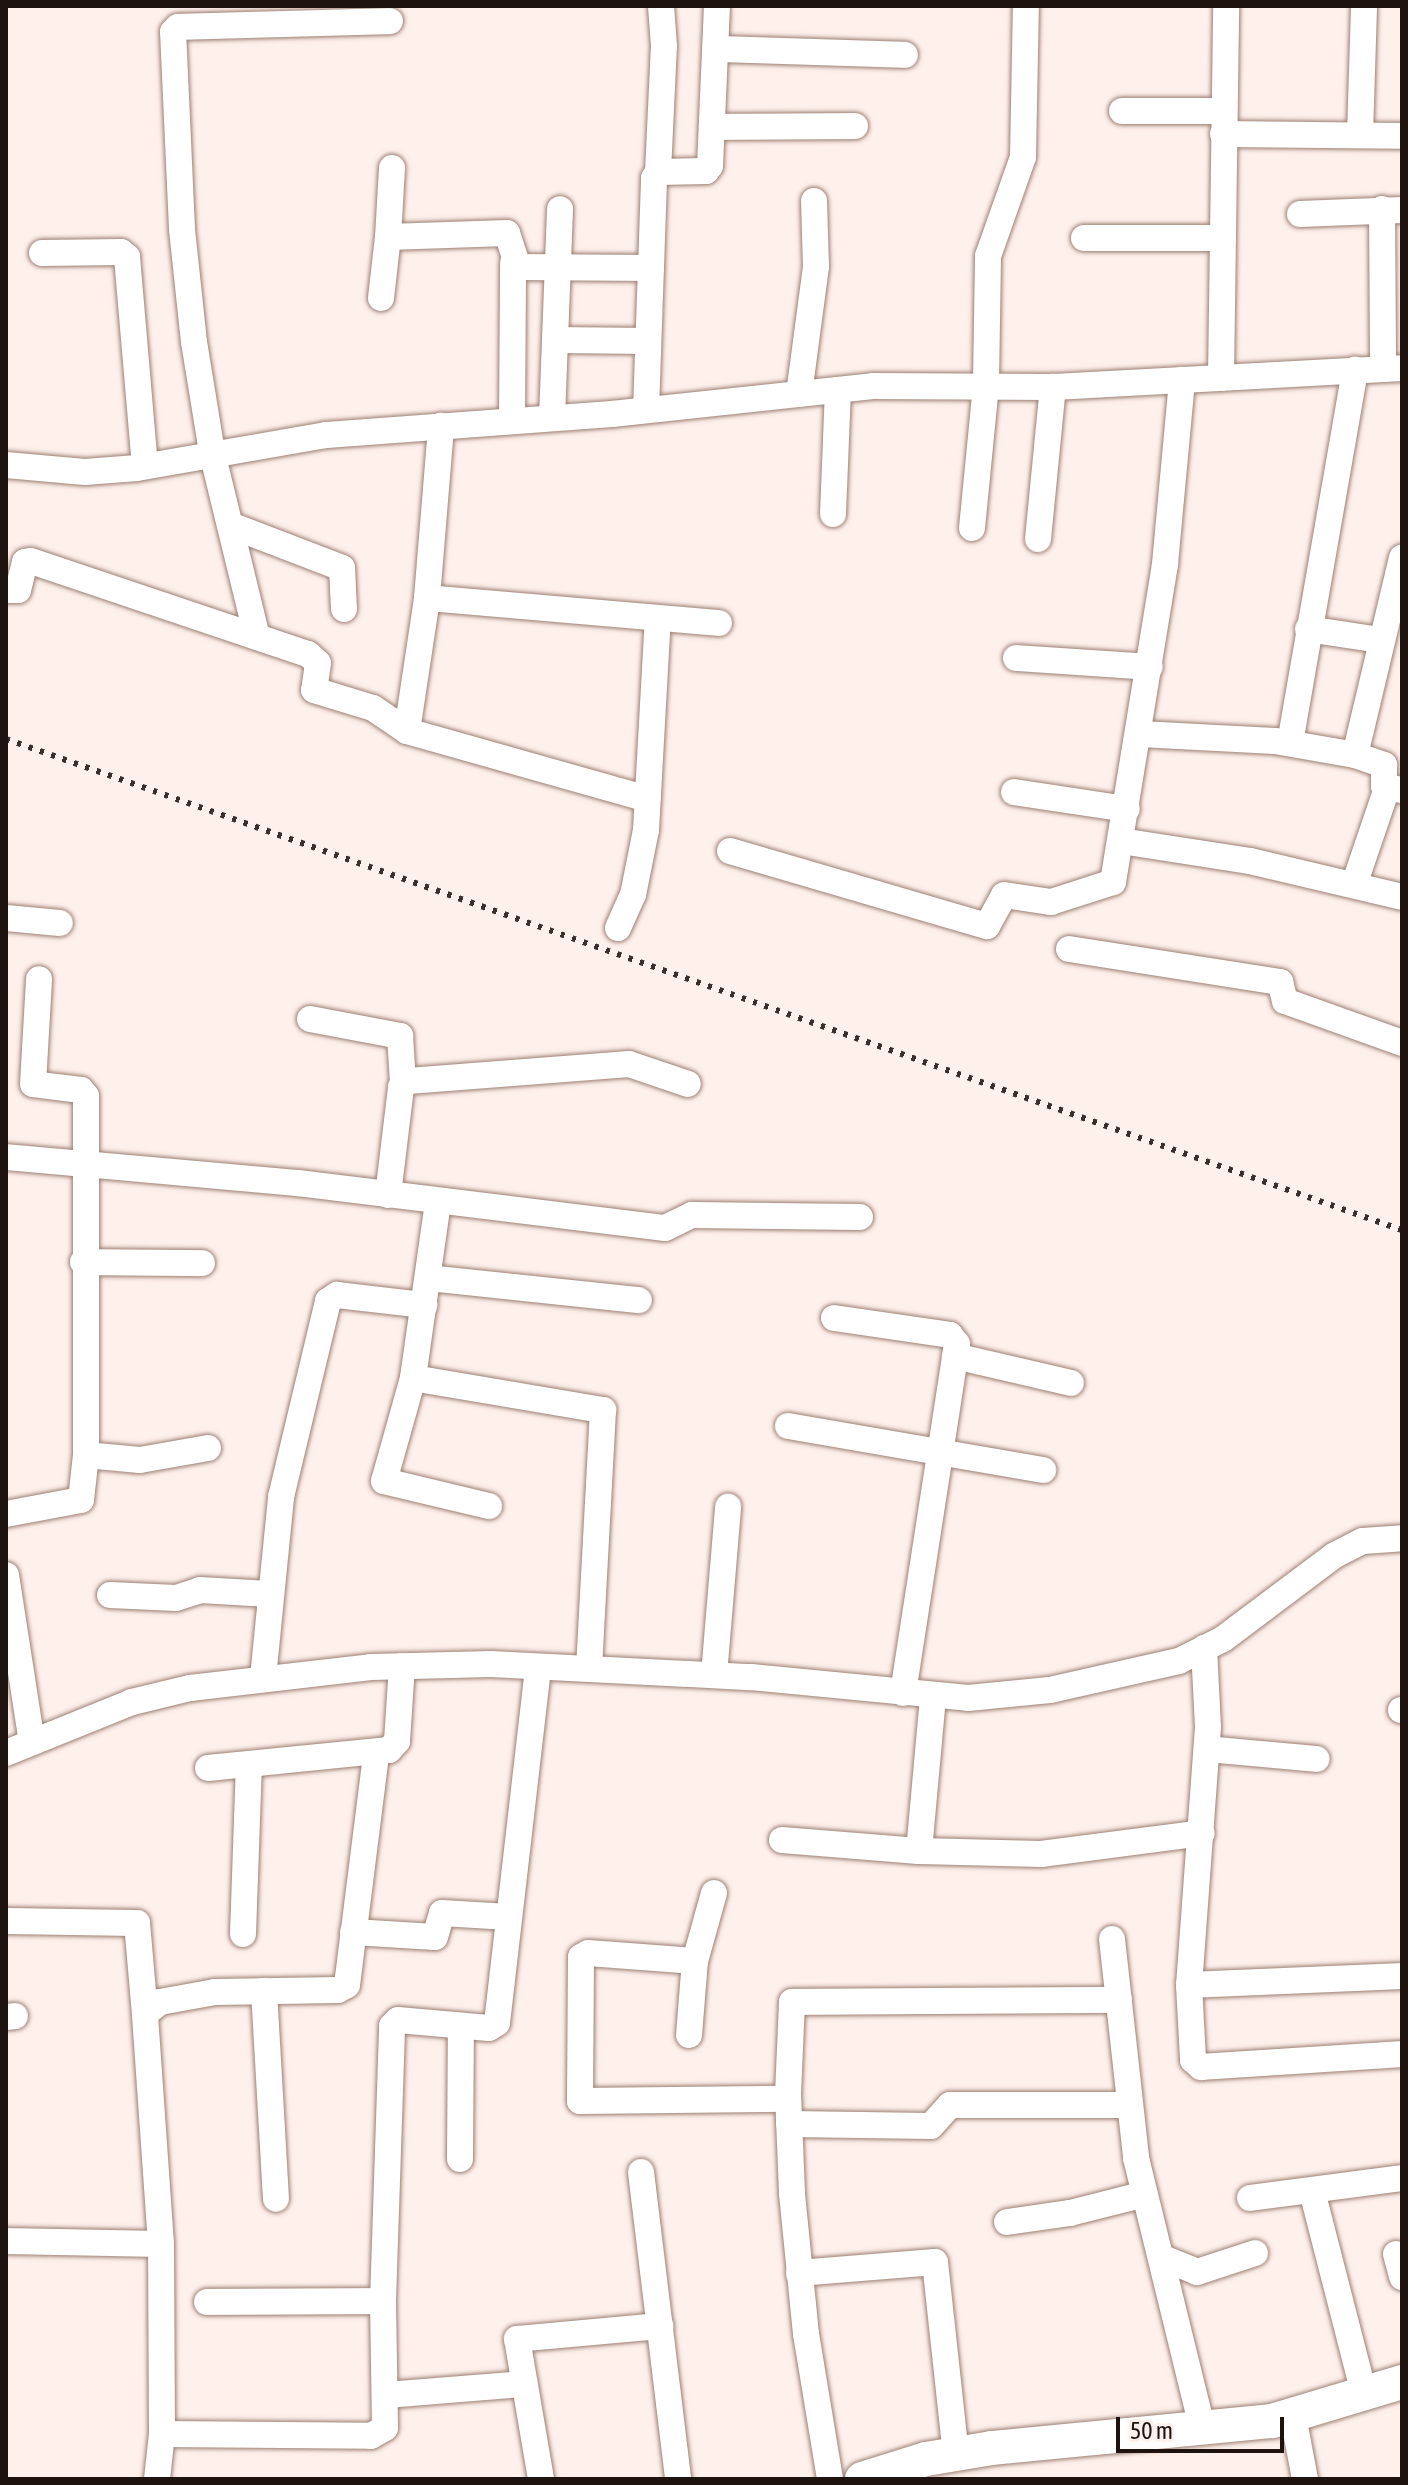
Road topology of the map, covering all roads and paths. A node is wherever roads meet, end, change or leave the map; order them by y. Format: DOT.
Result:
graph roads {
  1 [pos="661,6"];
  2 [pos="717,6"];
  3 [pos="1026,6"];
  4 [pos="1226,6"];
  5 [pos="1364,6"];
  6 [pos="326,15"];
  7 [pos="390,21"];
  8 [pos="717,49"];
  9 [pos="905,55"];
  10 [pos="1122,111"];
  11 [pos="1224,123"];
  12 [pos="855,126"];
  13 [pos="713,127"];
  14 [pos="1360,135"];
  15 [pos="1402,136"];
  16 [pos="392,168"];
  17 [pos="658,172"];
  18 [pos="814,201"];
  19 [pos="560,209"];
  20 [pos="1392,210"];
  21 [pos="1300,214"];
  22 [pos="388,237"];
  23 [pos="1084,238"];
  24 [pos="1223,238"];
  25 [pos="42,253"];
  26 [pos="513,263"];
  27 [pos="560,267"];
  28 [pos="651,268"];
  29 [pos="381,298"];
  30 [pos="556,340"];
  31 [pos="648,341"];
  32 [pos="1393,368"];
  33 [pos="1355,370"];
  34 [pos="1221,378"];
  35 [pos="1182,380"];
  36 [pos="986,384"];
  37 [pos="1053,387"];
  38 [pos="838,390"];
  39 [pos="799,394"];
  40 [pos="646,410"];
  41 [pos="552,418"];
  42 [pos="512,421"];
  43 [pos="441,426"];
  44 [pos="212,452"];
  45 [pos="6,465"];
  46 [pos="145,466"];
  47 [pos="833,514"];
  48 [pos="230,525"];
  49 [pos="972,528"];
  50 [pos="1038,539"];
  51 [pos="1402,558"];
  52 [pos="6,590"];
  53 [pos="427,598"];
  54 [pos="344,609"];
  55 [pos="658,618"];
  56 [pos="719,623"];
  57 [pos="1308,629"];
  58 [pos="257,637"];
  59 [pos="1380,640"];
  60 [pos="1016,658"];
  61 [pos="1150,667"];
  62 [pos="407,731"];
  63 [pos="1140,734"];
  64 [pos="1290,743"];
  65 [pos="1355,755"];
  66 [pos="1394,789"];
  67 [pos="1014,792"];
  68 [pos="648,799"];
  69 [pos="1127,809"];
  70 [pos="1121,841"];
  71 [pos="730,851"];
  72 [pos="1354,885"];
  73 [pos="1402,897"];
  74 [pos="6,918"];
  75 [pos="60,923"];
  76 [pos="618,928"];
  77 [pos="1069,949"];
  78 [pos="39,979"];
  79 [pos="310,1019"];
  80 [pos="1402,1043"];
  81 [pos="403,1083"];
  82 [pos="688,1084"];
  83 [pos="6,1157"];
  84 [pos="82,1164"];
  85 [pos="388,1195"];
  86 [pos="438,1202"];
  87 [pos="860,1217"];
  88 [pos="83,1262"];
  89 [pos="202,1263"];
  90 [pos="428,1278"];
  91 [pos="639,1300"];
  92 [pos="424,1305"];
  93 [pos="834,1318"];
  94 [pos="955,1356"];
  95 [pos="413,1378"];
  96 [pos="1071,1383"];
  97 [pos="788,1426"];
  98 [pos="208,1448"];
  99 [pos="940,1450"];
  100 [pos="86,1455"];
  101 [pos="1043,1470"];
  102 [pos="489,1506"];
  103 [pos="728,1507"];
  104 [pos="6,1514"];
  105 [pos="1402,1538"];
  106 [pos="6,1575"];
  107 [pos="269,1594"];
  108 [pos="110,1595"];
  109 [pos="1204,1648"];
  110 [pos="402,1666"];
  111 [pos="538,1667"];
  112 [pos="589,1669"];
  113 [pos="714,1675"];
  114 [pos="263,1678"];
  115 [pos="903,1693"];
  116 [pos="933,1696"];
  117 [pos="32,1742"];
  118 [pos="1207,1749"];
  119 [pos="6,1753"];
  120 [pos="376,1754"];
  121 [pos="1317,1759"];
  122 [pos="249,1765"];
  123 [pos="208,1768"];
  124 [pos="1202,1833"];
  125 [pos="782,1840"];
  126 [pos="919,1851"];
  127 [pos="714,1893"];
  128 [pos="509,1917"];
  129 [pos="6,1921"];
  130 [pos="353,1932"];
  131 [pos="243,1934"];
  132 [pos="1112,1939"];
  133 [pos="695,1961"];
  134 [pos="1402,1976"];
  135 [pos="1189,1985"];
  136 [pos="264,1991"];
  137 [pos="1119,2000"];
  138 [pos="145,2014"];
  139 [pos="461,2026"];
  140 [pos="689,2035"];
  141 [pos="1402,2054"];
  142 [pos="1128,2105"];
  143 [pos="789,2112"];
  144 [pos="460,2159"];
  145 [pos="641,2172"];
  146 [pos="1402,2178"];
  147 [pos="1312,2191"];
  148 [pos="1145,2194"];
  149 [pos="1250,2198"];
  150 [pos="276,2199"];
  151 [pos="1007,2222"];
  152 [pos="6,2241"];
  153 [pos="161,2244"];
  154 [pos="1255,2253"];
  155 [pos="1163,2258"];
  156 [pos="799,2273"];
  157 [pos="383,2301"];
  158 [pos="207,2302"];
  159 [pos="660,2326"];
  160 [pos="1402,2382"];
  161 [pos="525,2384"];
  162 [pos="1364,2394"];
  163 [pos="387,2395"];
  164 [pos="1293,2416"];
  165 [pos="1203,2431"];
  166 [pos="162,2434"];
  167 [pos="951,2463"];
  168 [pos="157,2479"];
  169 [pos="541,2479"];
  170 [pos="678,2479"];
  171 [pos="830,2479"];
  172 [pos="862,2479"];
  173 [pos="1305,2479"];
  1 -- 17 [label="street"];
  2 -- 8 [label="street"];
  3 -- 36 [label="street"];
  4 -- 11 [label="street"];
  5 -- 14 [label="street"];
  6 -- 7 [label="street"];
  6 -- 44 [label="street"];
  8 -- 9 [label="street"];
  8 -- 13 [label="street"];
  10 -- 11 [label="street"];
  11 -- 14 [label="street"];
  11 -- 24 [label="street"];
  12 -- 13 [label="street"];
  13 -- 17 [label="street"];
  14 -- 15 [label="street"];
  16 -- 22 [label="street"];
  17 -- 28 [label="street"];
  18 -- 39 [label="street"];
  19 -- 27 [label="street"];
  20 -- 21 [label="street"];
  20 -- 32 [label="street"];
  22 -- 26 [label="street"];
  22 -- 29 [label="street"];
  23 -- 24 [label="street"];
  24 -- 34 [label="street"];
  25 -- 46 [label="street"];
  26 -- 27 [label="street"];
  26 -- 42 [label="street"];
  27 -- 28 [label="street"];
  27 -- 30 [label="street"];
  28 -- 31 [label="street"];
  30 -- 31 [label="street"];
  30 -- 41 [label="street"];
  31 -- 40 [label="street"];
  32 -- 33 [label="street"];
  33 -- 34 [label="street"];
  33 -- 57 [label="street"];
  34 -- 35 [label="street"];
  35 -- 37 [label="street"];
  35 -- 61 [label="street"];
  36 -- 37 [label="street"];
  36 -- 38 [label="street"];
  36 -- 49 [label="street"];
  37 -- 50 [label="street"];
  38 -- 39 [label="street"];
  38 -- 47 [label="street"];
  39 -- 40 [label="street"];
  40 -- 41 [label="street"];
  41 -- 42 [label="street"];
  42 -- 43 [label="street"];
  43 -- 44 [label="street"];
  43 -- 53 [label="street"];
  44 -- 46 [label="street"];
  44 -- 48 [label="street"];
  45 -- 46 [label="street"];
  48 -- 54 [label="street"];
  48 -- 58 [label="street"];
  51 -- 59 [label="street"];
  52 -- 58 [label="street"];
  53 -- 55 [label="street"];
  53 -- 62 [label="street"];
  55 -- 56 [label="street"];
  55 -- 68 [label="street"];
  57 -- 59 [label="street"];
  57 -- 64 [label="street"];
  58 -- 62 [label="street"];
  59 -- 65 [label="street"];
  60 -- 61 [label="street"];
  61 -- 63 [label="street"];
  62 -- 68 [label="street"];
  63 -- 64 [label="street"];
  63 -- 69 [label="street"];
  64 -- 65 [label="street"];
  65 -- 66 [label="street"];
  66 -- 72 [label="street"];
  67 -- 69 [label="street"];
  68 -- 76 [label="street"];
  69 -- 70 [label="street"];
  70 -- 71 [label="street"];
  70 -- 72 [label="street"];
  72 -- 73 [label="street"];
  74 -- 75 [label="street"];
  77 -- 80 [label="street"];
  78 -- 84 [label="street"];
  79 -- 81 [label="street"];
  81 -- 82 [label="street"];
  81 -- 85 [label="street"];
  83 -- 84 [label="street"];
  84 -- 85 [label="street"];
  84 -- 88 [label="street"];
  85 -- 86 [label="street"];
  86 -- 87 [label="street"];
  86 -- 90 [label="street"];
  88 -- 89 [label="street"];
  88 -- 100 [label="street"];
  90 -- 91 [label="street"];
  90 -- 92 [label="street"];
  92 -- 95 [label="street"];
  92 -- 107 [label="street"];
  93 -- 94 [label="street"];
  94 -- 96 [label="street"];
  94 -- 99 [label="street"];
  95 -- 102 [label="street"];
  95 -- 112 [label="street"];
  97 -- 99 [label="street"];
  98 -- 100 [label="street"];
  99 -- 101 [label="street"];
  99 -- 115 [label="street"];
  100 -- 104 [label="street"];
  103 -- 113 [label="street"];
  105 -- 109 [label="street"];
  106 -- 117 [label="street"];
  107 -- 108 [label="street"];
  107 -- 114 [label="street"];
  109 -- 116 [label="street"];
  109 -- 118 [label="street"];
  110 -- 111 [label="street"];
  110 -- 114 [label="street"];
  110 -- 120 [label="street"];
  111 -- 112 [label="street"];
  111 -- 128 [label="street"];
  112 -- 113 [label="street"];
  113 -- 115 [label="street"];
  114 -- 117 [label="street"];
  115 -- 116 [label="street"];
  116 -- 126 [label="street"];
  117 -- 119 [label="street"];
  118 -- 121 [label="street"];
  118 -- 124 [label="street"];
  120 -- 122 [label="street"];
  120 -- 130 [label="street"];
  122 -- 123 [label="street"];
  122 -- 131 [label="street"];
  124 -- 126 [label="street"];
  124 -- 135 [label="street"];
  125 -- 126 [label="street"];
  127 -- 133 [label="street"];
  128 -- 130 [label="street"];
  128 -- 139 [label="street"];
  129 -- 138 [label="street"];
  130 -- 136 [label="street"];
  132 -- 137 [label="street"];
  133 -- 140 [label="street"];
  133 -- 143 [label="street"];
  134 -- 135 [label="street"];
  135 -- 141 [label="street"];
  136 -- 138 [label="street"];
  136 -- 150 [label="street"];
  137 -- 142 [label="street"];
  137 -- 143 [label="street"];
  138 -- 153 [label="street"];
  139 -- 144 [label="street"];
  139 -- 157 [label="street"];
  142 -- 143 [label="street"];
  142 -- 148 [label="street"];
  143 -- 156 [label="street"];
  145 -- 159 [label="street"];
  146 -- 147 [label="street"];
  147 -- 149 [label="street"];
  147 -- 162 [label="street"];
  148 -- 151 [label="street"];
  148 -- 155 [label="street"];
  152 -- 153 [label="street"];
  153 -- 166 [label="street"];
  154 -- 155 [label="street"];
  155 -- 165 [label="street"];
  156 -- 167 [label="street"];
  156 -- 171 [label="street"];
  157 -- 158 [label="street"];
  157 -- 163 [label="street"];
  159 -- 161 [label="street"];
  159 -- 170 [label="street"];
  160 -- 162 [label="street"];
  161 -- 163 [label="street"];
  161 -- 169 [label="street"];
  162 -- 164 [label="street"];
  163 -- 166 [label="street"];
  164 -- 165 [label="street"];
  164 -- 173 [label="street"];
  165 -- 167 [label="street"];
  166 -- 168 [label="street"];
  167 -- 172 [label="street"];
}
